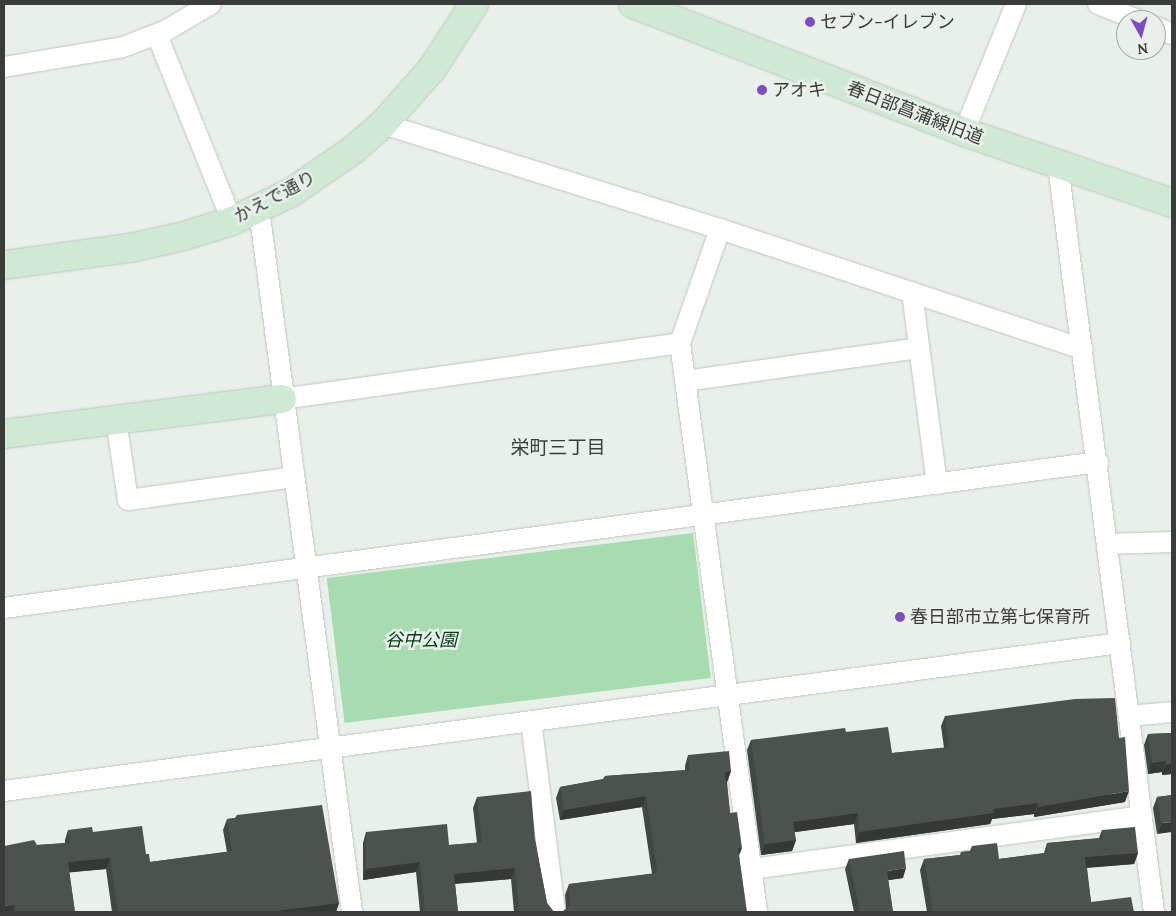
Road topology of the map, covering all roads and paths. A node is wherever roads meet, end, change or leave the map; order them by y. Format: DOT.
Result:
graph roads {
  1 [pos="211,4"];
  2 [pos="474,4"];
  3 [pos="633,4"];
  4 [pos="1016,4"];
  5 [pos="1098,4"];
  6 [pos="1116,11"];
  7 [pos="157,34"];
  8 [pos="4,67"];
  9 [pos="383,124"];
  10 [pos="964,132"];
  11 [pos="1058,165"];
  12 [pos="1172,203"];
  13 [pos="259,209"];
  14 [pos="232,221"];
  15 [pos="720,229"];
  16 [pos="4,265"];
  17 [pos="912,292"];
  18 [pos="680,343"];
  19 [pos="919,348"];
  20 [pos="1083,349"];
  21 [pos="685,381"];
  22 [pos="282,399"];
  23 [pos="116,420"];
  24 [pos="4,434"];
  25 [pos="1098,462"];
  26 [pos="293,477"];
  27 [pos="937,484"];
  28 [pos="703,516"];
  29 [pos="1172,542"];
  30 [pos="1108,544"];
  31 [pos="304,567"];
  32 [pos="4,608"];
  33 [pos="1120,643"];
  34 [pos="727,694"];
  35 [pos="1172,712"];
  36 [pos="1129,716"];
  37 [pos="531,721"];
  38 [pos="330,748"];
  39 [pos="4,791"];
  40 [pos="1142,816"];
  41 [pos="751,869"];
  42 [pos="352,912"];
  43 [pos="555,912"];
  44 [pos="757,912"];
  45 [pos="1154,912"];
  1 -- 7 [label="street"];
  2 -- 9 [label="street, かえで通り"];
  3 -- 10 [label="street, 春日部菖蒲線旧道"];
  4 -- 10 [label="street"];
  5 -- 6 [label="street"];
  7 -- 8 [label="street"];
  7 -- 14 [label="street"];
  9 -- 13 [label="street, かえで通り"];
  9 -- 15 [label="street"];
  10 -- 11 [label="street, 春日部菖蒲線旧道"];
  11 -- 12 [label="street, 春日部菖蒲線旧道"];
  11 -- 20 [label="street"];
  13 -- 14 [label="street, かえで通り"];
  13 -- 22 [label="street"];
  14 -- 16 [label="street, かえで通り"];
  15 -- 17 [label="street"];
  15 -- 18 [label="street"];
  17 -- 19 [label="street"];
  17 -- 20 [label="street"];
  18 -- 21 [label="street"];
  18 -- 22 [label="street"];
  19 -- 21 [label="street"];
  19 -- 27 [label="street"];
  20 -- 25 [label="street"];
  21 -- 28 [label="street"];
  22 -- 23 [label="street"];
  22 -- 26 [label="street"];
  23 -- 24 [label="street"];
  23 -- 26 [label="street"];
  25 -- 27 [label="street"];
  25 -- 30 [label="street"];
  26 -- 31 [label="street"];
  27 -- 28 [label="street"];
  28 -- 31 [label="street"];
  28 -- 34 [label="street"];
  29 -- 30 [label="street"];
  30 -- 33 [label="street"];
  31 -- 32 [label="street"];
  31 -- 38 [label="street"];
  33 -- 34 [label="street"];
  33 -- 36 [label="street"];
  34 -- 37 [label="street"];
  34 -- 41 [label="street"];
  35 -- 36 [label="street"];
  36 -- 40 [label="street"];
  37 -- 38 [label="street"];
  37 -- 43 [label="street"];
  38 -- 39 [label="street"];
  38 -- 42 [label="street"];
  40 -- 41 [label="street"];
  40 -- 45 [label="street"];
  41 -- 44 [label="street"];
}
